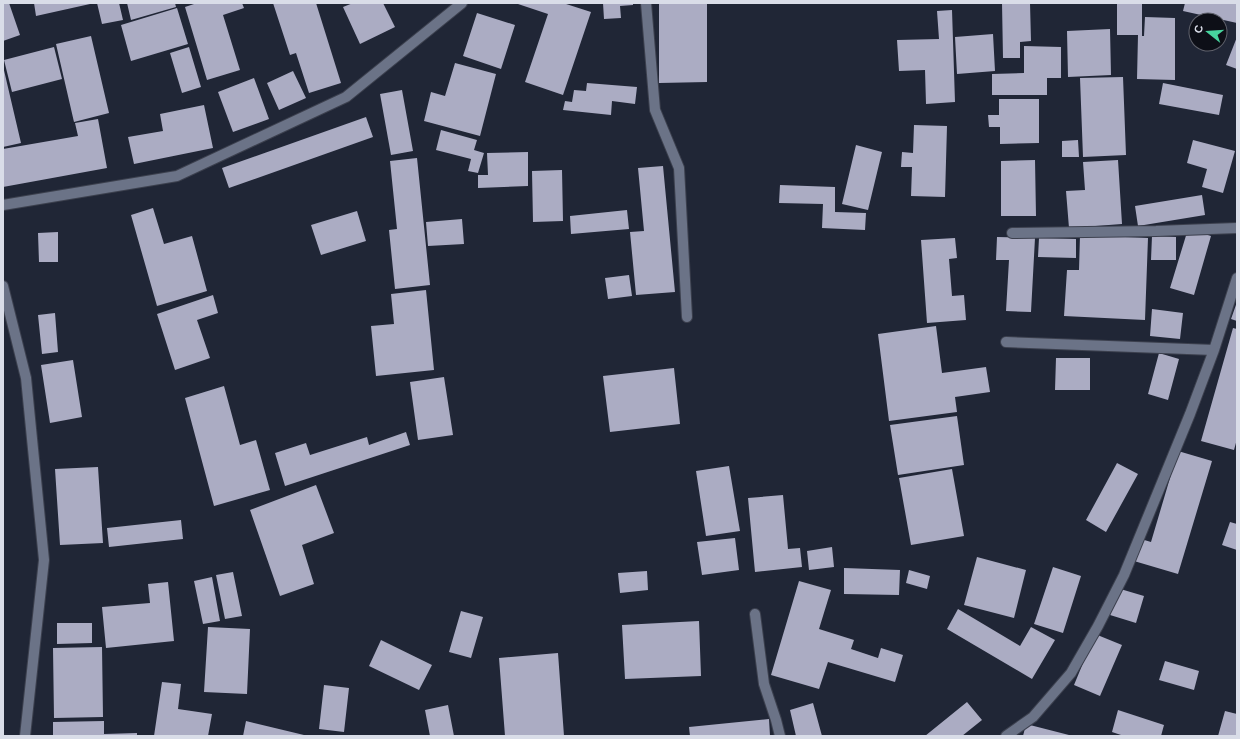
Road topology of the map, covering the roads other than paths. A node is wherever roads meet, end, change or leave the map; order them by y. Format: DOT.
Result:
graph roads {
  1 [pos="462,3"];
  2 [pos="646,3"];
  3 [pos="3,205"];
  4 [pos="1237,228"];
  5 [pos="1012,233"];
  6 [pos="1237,278"];
  7 [pos="3,286"];
  8 [pos="686,317"];
  9 [pos="1006,342"];
  10 [pos="1214,350"];
  11 [pos="755,614"];
  12 [pos="25,736"];
  13 [pos="780,736"];
  14 [pos="1006,736"];
  1 -- 3 [label="lane"];
  2 -- 8 [label="lane"];
  4 -- 5 [label="lane"];
  6 -- 10 [label="lane"];
  7 -- 12 [label="lane"];
  9 -- 10 [label="lane"];
  10 -- 14 [label="lane"];
  11 -- 13 [label="lane"];
}
